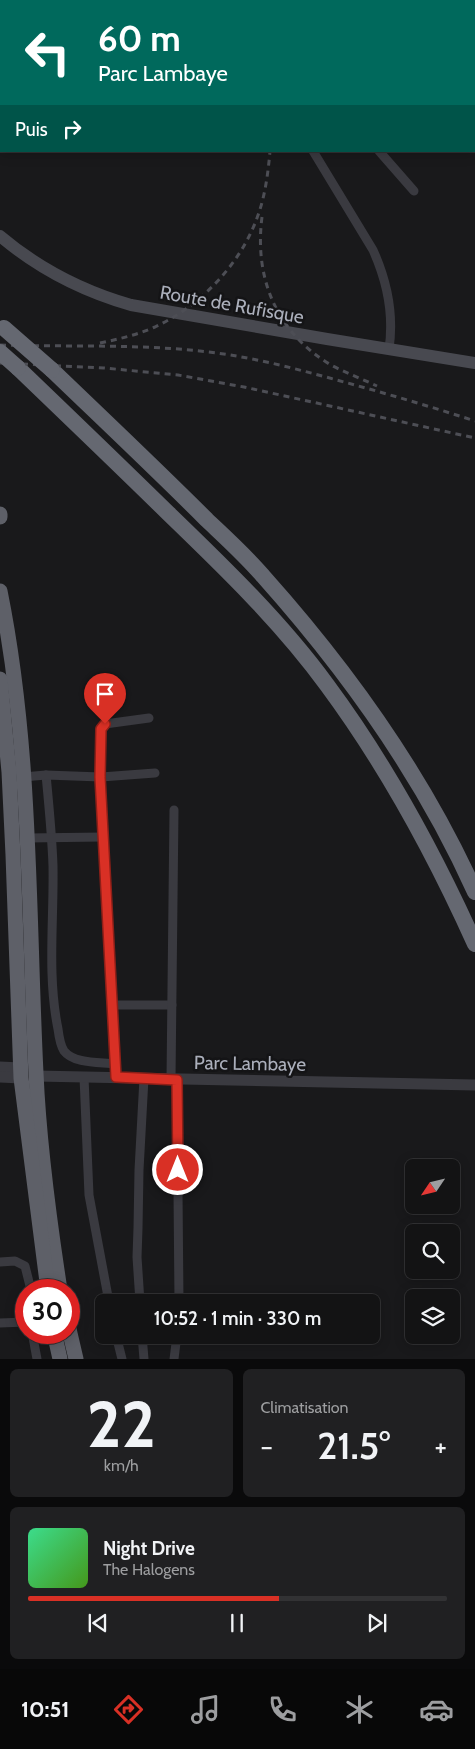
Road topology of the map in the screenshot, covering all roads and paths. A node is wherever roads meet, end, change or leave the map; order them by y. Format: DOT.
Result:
graph roads {
  1 [pos="314,152"];
  2 [pos="380,152"];
  3 [pos="414,191"];
  4 [pos="0,236"];
  5 [pos="2,326"];
  6 [pos="389,349"];
  7 [pos="0,352"];
  8 [pos="475,363"];
  9 [pos="0,591"];
  10 [pos="0,679"];
  11 [pos="149,718"];
  12 [pos="155,773"];
  13 [pos="46,775"];
  14 [pos="23,777"];
  15 [pos="100,777"];
  16 [pos="174,810"];
  17 [pos="103,837"];
  18 [pos="27,838"];
  19 [pos="52,838"];
  20 [pos="475,892"];
  21 [pos="475,944"];
  22 [pos="112,1005"];
  23 [pos="172,1005"];
  24 [pos="115,1064"];
  25 [pos="0,1067"];
  26 [pos="26,1074"];
  27 [pos="0,1077"];
  28 [pos="84,1077"];
  29 [pos="116,1077"];
  30 [pos="144,1078"];
  31 [pos="174,1079"];
  32 [pos="469,1085"];
  33 [pos="0,1262"];
  34 [pos="28,1279"];
  35 [pos="47,1279"];
  36 [pos="58,1279"];
  37 [pos="108,1294"];
  38 [pos="139,1294"];
  39 [pos="179,1294"];
  40 [pos="15,1322"];
  41 [pos="0,1323"];
  42 [pos="34,1344"];
  43 [pos="57,1344"];
  44 [pos="72,1344"];
  45 [pos="118,1344"];
  46 [pos="143,1344"];
  47 [pos="176,1344"];
  48 [pos="36,1359"];
  49 [pos="60,1359"];
  50 [pos="76,1359"];
  51 [pos="122,1359"];
  52 [pos="144,1359"];
  53 [pos="174,1359"];
  1 -- 6 [label="street"];
  2 -- 3 [label="street"];
  4 -- 6 [label="main road, Route de Rufisque"];
  5 -- 20 [label="highway, bridge"];
  6 -- 8 [label="main road, Route de Rufisque"];
  7 -- 21 [label="highway, bridge"];
  9 -- 14 [label="highway"];
  10 -- 26 [label="highway"];
  11 -- 15 [label="street"];
  12 -- 15 [label="street"];
  13 -- 14 [label="street"];
  13 -- 15 [label="street"];
  13 -- 19 [label="street"];
  14 -- 18 [label="highway"];
  15 -- 17 [label="street"];
  16 -- 23 [label="street"];
  17 -- 19 [label="street"];
  17 -- 22 [label="street"];
  18 -- 19 [label="street"];
  18 -- 26 [label="highway"];
  19 -- 24 [label="street"];
  22 -- 23 [label="street"];
  22 -- 24 [label="street"];
  23 -- 31 [label="street"];
  24 -- 29 [label="street"];
  25 -- 26 [label="street"];
  26 -- 27 [label="street"];
  26 -- 28 [label="street, Parc Lambaye"];
  26 -- 35 [label="highway"];
  26 -- 36 [label="highway"];
  28 -- 29 [label="street, Parc Lambaye"];
  28 -- 37 [label="street"];
  29 -- 30 [label="street, Parc Lambaye"];
  30 -- 31 [label="street, Parc Lambaye"];
  30 -- 38 [label="street"];
  31 -- 32 [label="street, Parc Lambaye"];
  31 -- 39 [label="street"];
  33 -- 34 [label="street"];
  40 -- 41 [label="street"];
  42 -- 48 [label="street"];
  43 -- 49 [label="highway"];
  44 -- 50 [label="highway"];
  45 -- 51 [label="street"];
  46 -- 52 [label="street"];
  47 -- 53 [label="street"];
}
